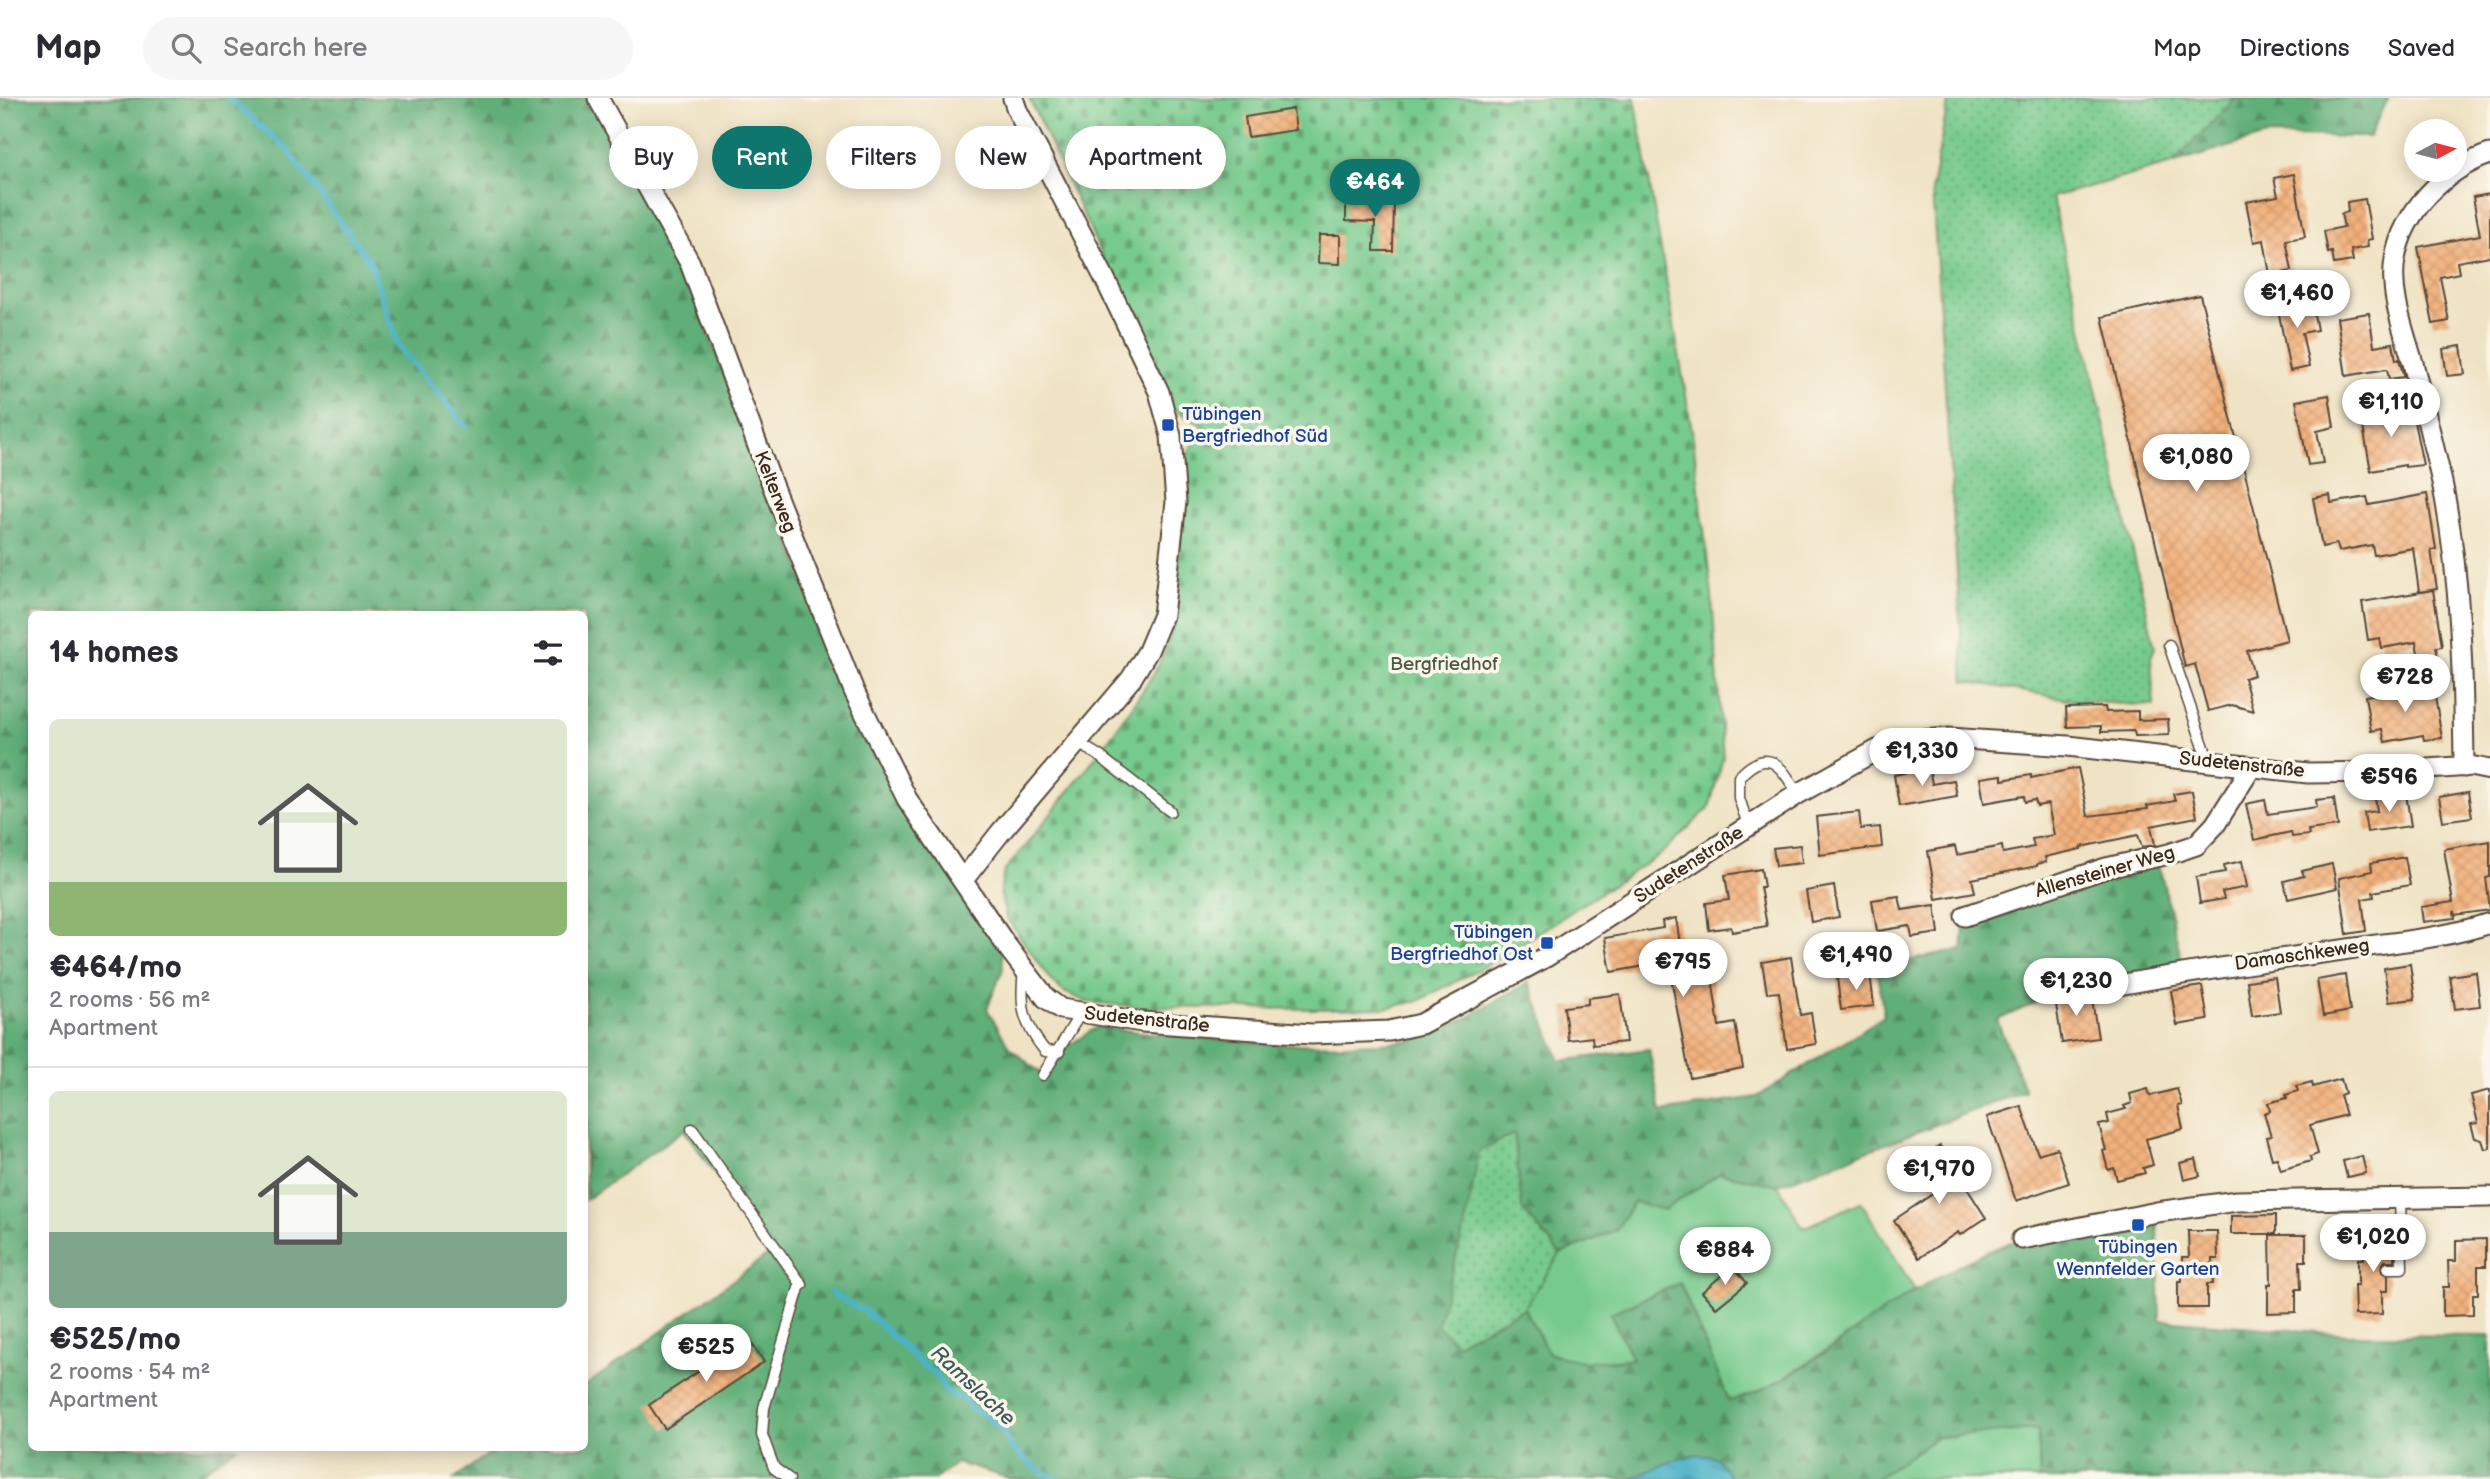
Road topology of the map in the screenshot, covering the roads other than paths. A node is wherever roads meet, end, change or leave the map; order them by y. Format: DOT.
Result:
graph roads {
  1 [pos="598,98"];
  2 [pos="1013,98"];
  3 [pos="2490,154"];
  4 [pos="2169,645"];
  5 [pos="1078,743"];
  6 [pos="2209,762"];
  7 [pos="2464,767"];
  8 [pos="2251,768"];
  9 [pos="2490,770"];
  10 [pos="1798,794"];
  11 [pos="1170,811"];
  12 [pos="1748,825"];
  13 [pos="963,880"];
  14 [pos="1965,916"];
  15 [pos="2490,923"];
  16 [pos="1024,970"];
  17 [pos="2113,986"];
  18 [pos="1080,1014"];
  19 [pos="1059,1052"];
  20 [pos="1043,1075"];
  21 [pos="692,1129"];
  22 [pos="2400,1198"];
  23 [pos="2490,1198"];
  24 [pos="2022,1239"];
  25 [pos="2388,1268"];
  26 [pos="789,1479"];
  1 -- 13 [label="street, Kelterweg"];
  2 -- 5 [label="street"];
  3 -- 7 [label="street"];
  4 -- 6 [label="lane"];
  5 -- 11 [label="lane"];
  5 -- 13 [label="street"];
  6 -- 8 [label="street, Sudetenstraße"];
  6 -- 10 [label="street, Sudetenstraße"];
  7 -- 8 [label="street, Sudetenstraße"];
  7 -- 9 [label="street, Sudetenstraße"];
  8 -- 14 [label="street, Allensteiner Weg"];
  10 -- 12 [label="street, Sudetenstraße"];
  10 -- 12 [label="lane"];
  12 -- 18 [label="street, Sudetenstraße"];
  13 -- 16 [label="street, Sudetenstraße"];
  15 -- 17 [label="street, Damaschkeweg"];
  16 -- 18 [label="street, Sudetenstraße"];
  16 -- 19 [label="lane"];
  18 -- 19 [label="lane"];
  19 -- 20 [label="lane"];
  21 -- 26 [label="lane"];
  22 -- 23 [label="street"];
  22 -- 24 [label="street"];
  22 -- 25 [label="lane"];
}
